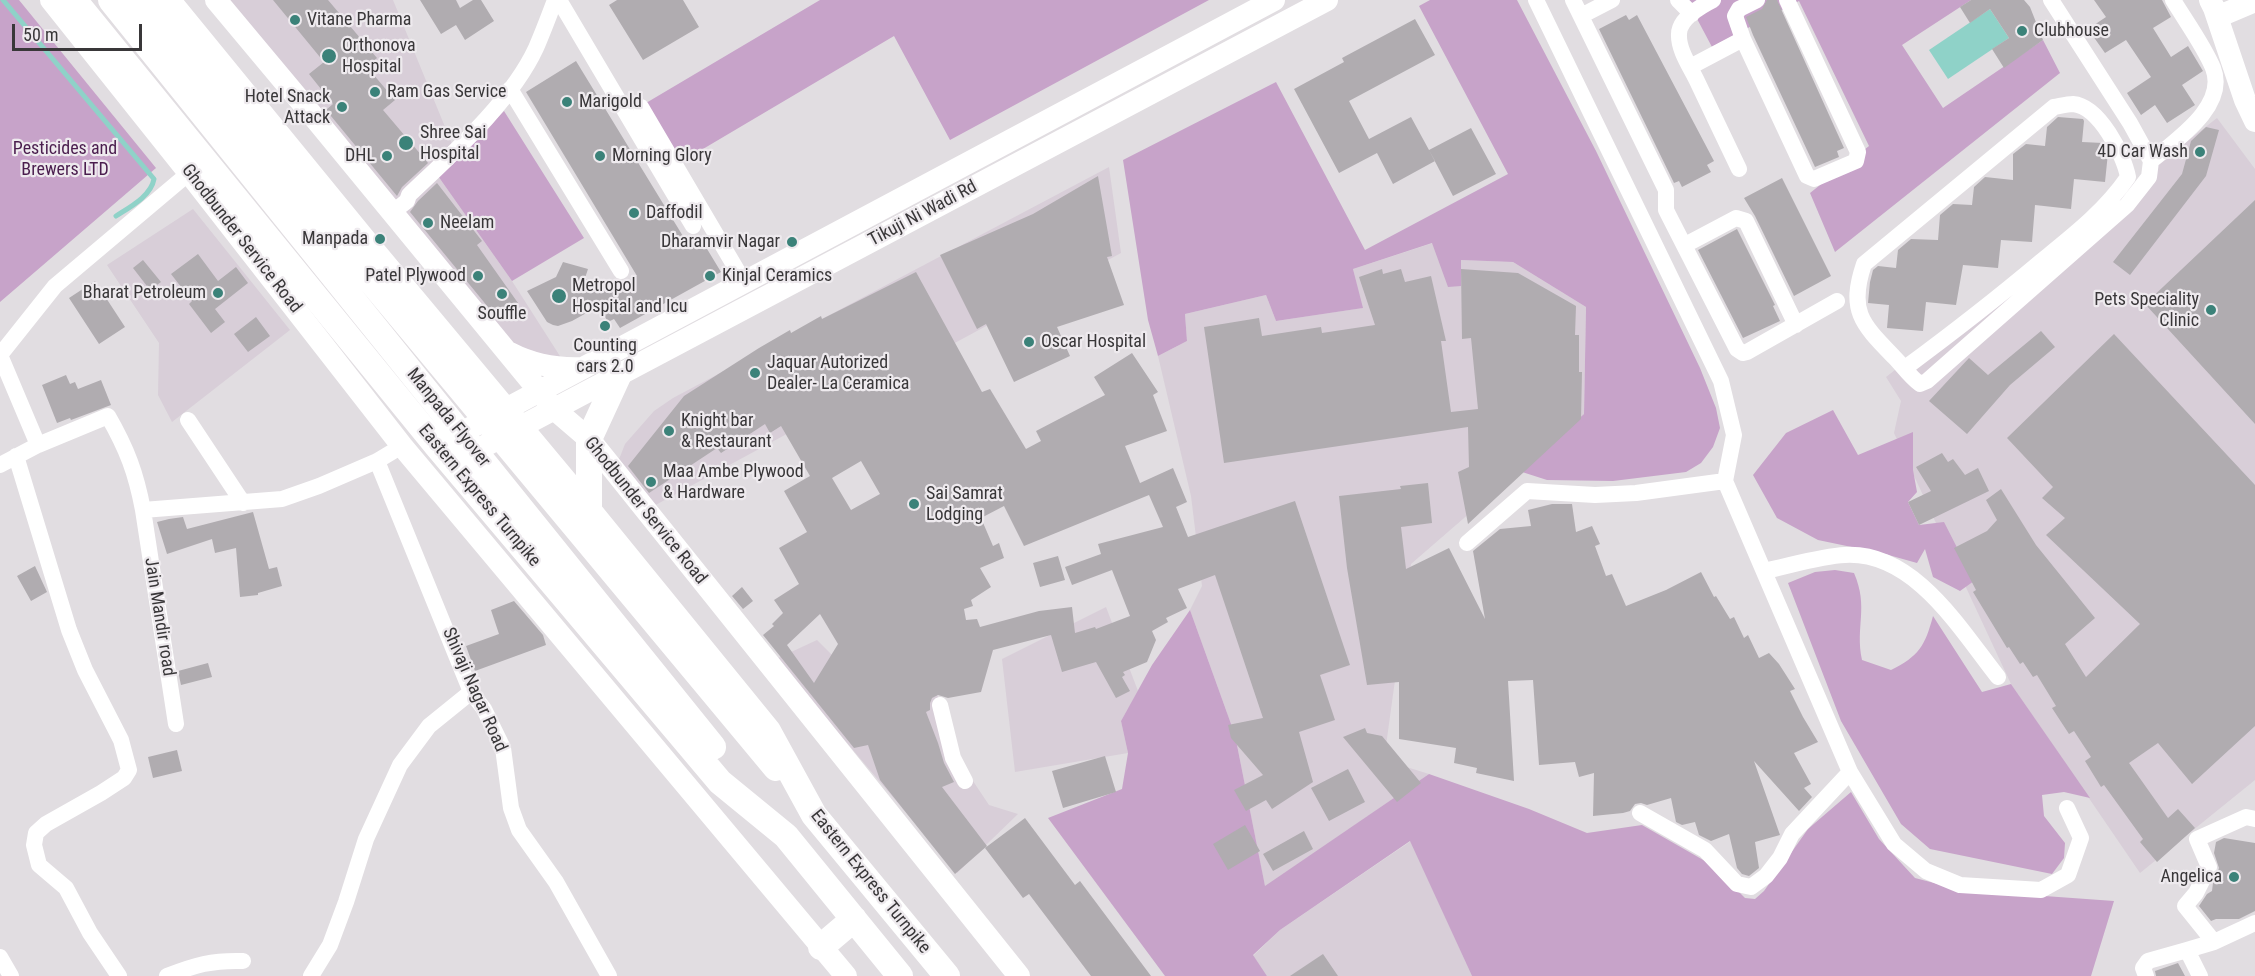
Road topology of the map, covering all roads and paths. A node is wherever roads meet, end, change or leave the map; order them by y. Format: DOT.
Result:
graph roads {
  1 [pos="51,0"];
  2 [pos="74,0"];
  3 [pos="111,0"];
  4 [pos="137,0"];
  5 [pos="167,0"];
  6 [pos="216,0"];
  7 [pos="557,0"];
  8 [pos="1274,0"];
  9 [pos="1326,0"];
  10 [pos="1536,0"];
  11 [pos="1573,0"];
  12 [pos="1612,0"];
  13 [pos="1678,0"];
  14 [pos="1713,0"];
  15 [pos="1757,0"];
  16 [pos="1787,0"];
  17 [pos="2051,0"];
  18 [pos="2173,0"];
  19 [pos="2255,1"];
  20 [pos="2214,8"];
  21 [pos="1692,14"];
  22 [pos="1581,16"];
  23 [pos="1743,39"];
  24 [pos="1690,67"];
  25 [pos="510,89"];
  26 [pos="641,107"];
  27 [pos="2255,121"];
  28 [pos="2151,161"];
  29 [pos="1739,169"];
  30 [pos="189,172"];
  31 [pos="391,210"];
  32 [pos="693,226"];
  33 [pos="1685,245"];
  34 [pos="368,246"];
  35 [pos="621,271"];
  36 [pos="744,282"];
  37 [pos="311,292"];
  38 [pos="1838,301"];
  39 [pos="1796,325"];
  40 [pos="508,352"];
  41 [pos="0,355"];
  42 [pos="584,368"];
  43 [pos="1905,368"];
  44 [pos="620,374"];
  45 [pos="539,391"];
  46 [pos="554,409"];
  47 [pos="512,418"];
  48 [pos="188,420"];
  49 [pos="589,439"];
  50 [pos="38,445"];
  51 [pos="402,446"];
  52 [pos="444,455"];
  53 [pos="16,456"];
  54 [pos="377,462"];
  55 [pos="0,465"];
  56 [pos="1725,481"];
  57 [pos="243,503"];
  58 [pos="143,510"];
  59 [pos="589,511"];
  60 [pos="1467,543"];
  61 [pos="1764,571"];
  62 [pos="1998,677"];
  63 [pos="471,692"];
  64 [pos="940,705"];
  65 [pos="176,724"];
  66 [pos="1850,772"];
  67 [pos="965,781"];
  68 [pos="2067,808"];
  69 [pos="1640,813"];
  70 [pos="814,815"];
  71 [pos="2255,819"];
  72 [pos="786,836"];
  73 [pos="854,919"];
  74 [pos="2255,923"];
  75 [pos="2214,942"];
  76 [pos="821,947"];
  77 [pos="2187,950"];
  78 [pos="0,957"];
  79 [pos="243,961"];
  80 [pos="11,976"];
  81 [pos="119,976"];
  82 [pos="167,976"];
  83 [pos="311,976"];
  84 [pos="609,976"];
  85 [pos="846,976"];
  86 [pos="900,976"];
  87 [pos="947,976"];
  88 [pos="1019,976"];
  89 [pos="2146,976"];
  90 [pos="2200,976"];
  1 -- 30 [label="street, Ghodbunder Service Road"];
  2 -- 37 [label="main road, Eastern Express Turnpike"];
  3 -- 72 [label="main road, Manpada Flyover"];
  4 -- 70 [label="main road, Manpada Flyover"];
  5 -- 34 [label="main road, Eastern Express Turnpike"];
  6 -- 31 [label="street, Ghodbunder Service Road"];
  7 -- 25 [label="street"];
  7 -- 32 [label="street"];
  8 -- 36 [label="street, Tikuji Ni Wadi Rd"];
  9 -- 44 [label="street, Tikuji Ni Wadi Rd"];
  10 -- 56 [label="street"];
  11 -- 22 [label="street"];
  12 -- 22 [label="street"];
  13 -- 21 [label="street"];
  14 -- 21 [label="street"];
  15 -- 23 [label="street"];
  16 -- 23 [label="street"];
  17 -- 28 [label="street"];
  18 -- 28 [label="street"];
  19 -- 20 [label="street"];
  20 -- 27 [label="street"];
  21 -- 24 [label="street"];
  22 -- 33 [label="street"];
  23 -- 24 [label="street"];
  24 -- 29 [label="street"];
  25 -- 31 [label="street"];
  25 -- 35 [label="street"];
  26 -- 36 [label="street"];
  28 -- 43 [label="street"];
  30 -- 41 [label="street"];
  30 -- 51 [label="street, Ghodbunder Service Road"];
  31 -- 40 [label="street, Ghodbunder Service Road"];
  33 -- 39 [label="street"];
  33 -- 39 [label="street"];
  34 -- 37 [label="main road"];
  34 -- 47 [label="main road, Eastern Express Turnpike"];
  36 -- 42 [label="street, Tikuji Ni Wadi Rd"];
  37 -- 52 [label="main road, Eastern Express Turnpike"];
  38 -- 39 [label="street"];
  40 -- 42 [label="street"];
  40 -- 45 [label="street, Ghodbunder Service Road"];
  41 -- 50 [label="street"];
  42 -- 45 [label="street, Tikuji Ni Wadi Rd"];
  43 -- 43 [label="street"];
  44 -- 46 [label="street, Tikuji Ni Wadi Rd"];
  44 -- 49 [label="main road"];
  45 -- 46 [label="street, Ghodbunder Service Road"];
  45 -- 47 [label="street, Tikuji Ni Wadi Rd"];
  46 -- 47 [label="street, Tikuji Ni Wadi Rd"];
  46 -- 49 [label="street, Ghodbunder Service Road"];
  47 -- 52 [label="street"];
  47 -- 59 [label="main road, Eastern Express Turnpike"];
  48 -- 57 [label="street"];
  49 -- 59 [label="main road"];
  49 -- 88 [label="street, Ghodbunder Service Road"];
  50 -- 53 [label="street"];
  50 -- 58 [label="street, Jain Mandir road"];
  51 -- 54 [label="street"];
  51 -- 76 [label="street, Ghodbunder Service Road"];
  52 -- 72 [label="main road, Eastern Express Turnpike"];
  53 -- 55 [label="street"];
  53 -- 81 [label="street"];
  54 -- 57 [label="street"];
  54 -- 63 [label="street, Shivaji Nagar Road"];
  56 -- 60 [label="street"];
  56 -- 61 [label="street"];
  57 -- 58 [label="street"];
  58 -- 65 [label="street, Jain Mandir road"];
  59 -- 70 [label="main road, Eastern Express Turnpike"];
  61 -- 62 [label="street"];
  61 -- 66 [label="street"];
  63 -- 83 [label="street"];
  63 -- 84 [label="street, Shivaji Nagar Road"];
  64 -- 67 [label="street"];
  66 -- 68 [label="street"];
  66 -- 69 [label="street"];
  70 -- 87 [label="main road, Eastern Express Turnpike"];
  71 -- 75 [label="street"];
  72 -- 73 [label="main road, Eastern Express Turnpike"];
  73 -- 76 [label="main road"];
  73 -- 86 [label="main road, Eastern Express Turnpike"];
  74 -- 75 [label="street"];
  75 -- 77 [label="street"];
  76 -- 85 [label="street, Ghodbunder Service Road"];
  77 -- 89 [label="street"];
  77 -- 90 [label="street"];
  78 -- 80 [label="street"];
  79 -- 82 [label="street"];
}
